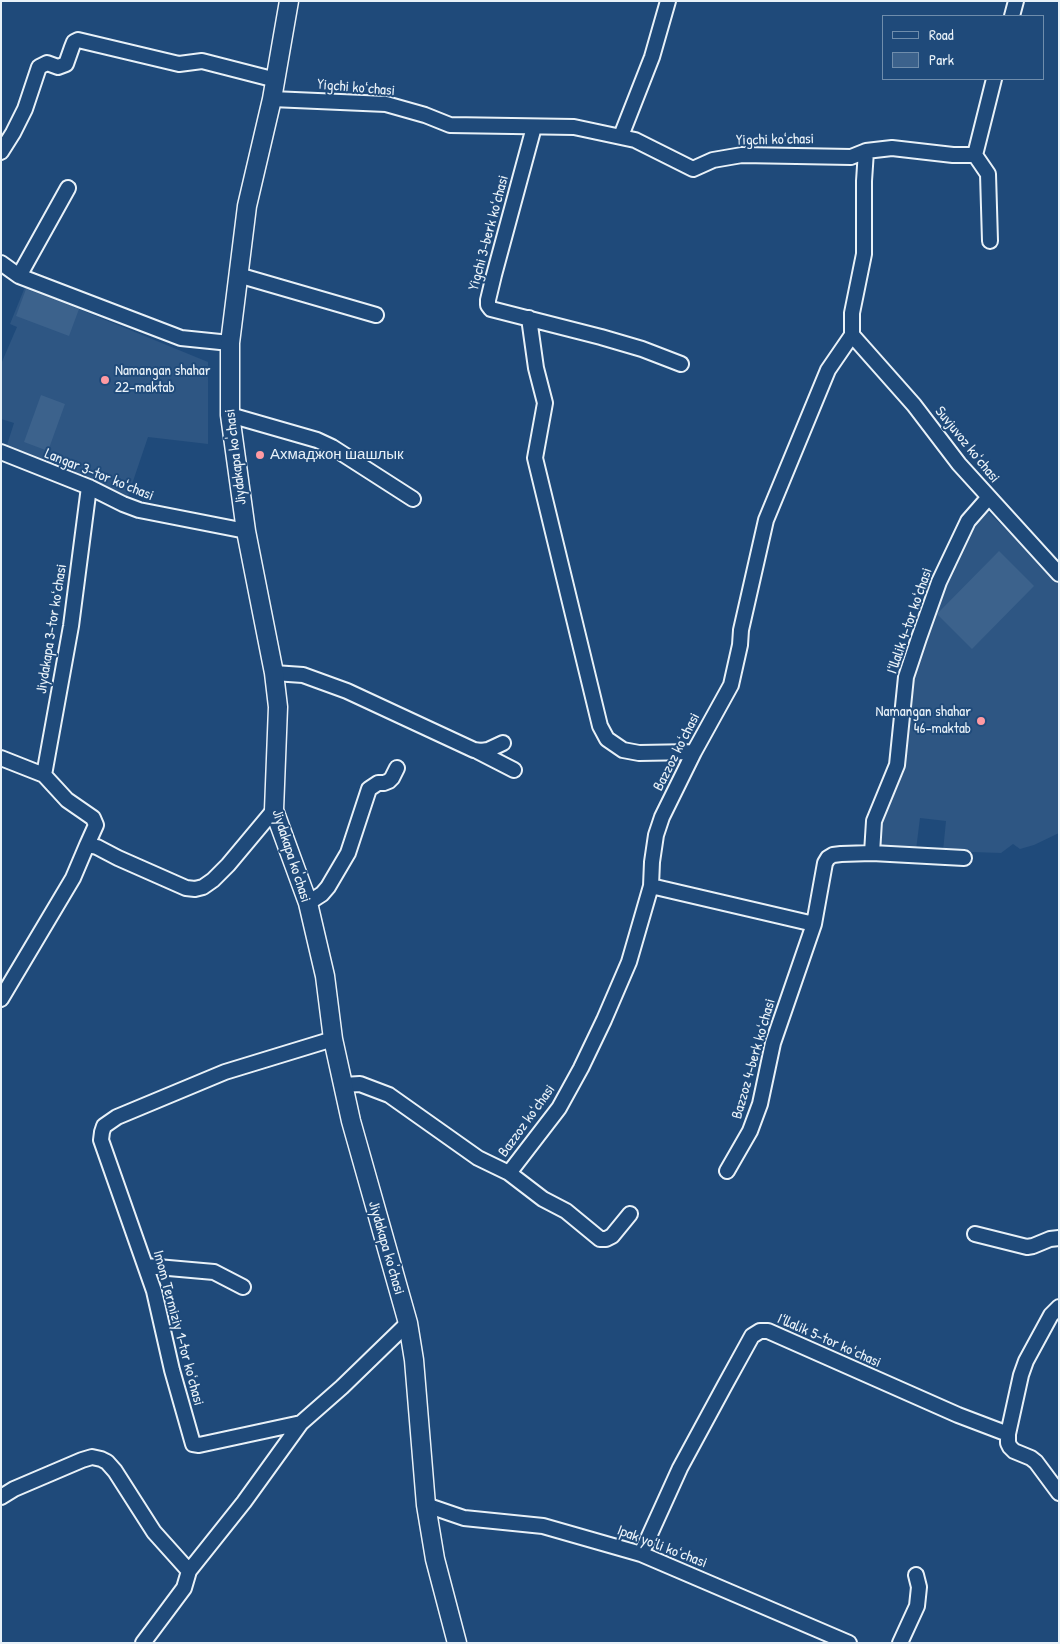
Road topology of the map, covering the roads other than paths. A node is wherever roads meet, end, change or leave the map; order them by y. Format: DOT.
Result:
graph roads {
  1 [pos="289,1"];
  2 [pos="668,1"];
  3 [pos="1016,1"];
  4 [pos="1012,15"];
  5 [pos="276,80"];
  6 [pos="994,80"];
  7 [pos="272,99"];
  8 [pos="534,127"];
  9 [pos="621,136"];
  10 [pos="866,151"];
  11 [pos="1,152"];
  12 [pos="976,155"];
  13 [pos="68,188"];
  14 [pos="990,241"];
  15 [pos="1,263"];
  16 [pos="238,275"];
  17 [pos="19,276"];
  18 [pos="376,315"];
  19 [pos="529,318"];
  20 [pos="852,335"];
  21 [pos="230,343"];
  22 [pos="681,364"];
  23 [pos="230,415"];
  24 [pos="1,452"];
  25 [pos="89,487"];
  26 [pos="989,497"];
  27 [pos="413,499"];
  28 [pos="246,530"];
  29 [pos="1059,574"];
  30 [pos="274,673"];
  31 [pos="503,743"];
  32 [pos="474,750"];
  33 [pos="694,752"];
  34 [pos="1,758"];
  35 [pos="396,768"];
  36 [pos="514,770"];
  37 [pos="44,775"];
  38 [pos="274,810"];
  39 [pos="87,845"];
  40 [pos="872,853"];
  41 [pos="964,858"];
  42 [pos="651,886"];
  43 [pos="308,903"];
  44 [pos="814,924"];
  45 [pos="1,999"];
  46 [pos="333,1039"];
  47 [pos="343,1085"];
  48 [pos="727,1171"];
  49 [pos="509,1173"];
  50 [pos="630,1214"];
  51 [pos="975,1234"];
  52 [pos="1059,1238"];
  53 [pos="146,1266"];
  54 [pos="243,1287"];
  55 [pos="1059,1307"];
  56 [pos="408,1323"];
  57 [pos="302,1423"];
  58 [pos="1008,1434"];
  59 [pos="1059,1493"];
  60 [pos="1,1497"];
  61 [pos="426,1505"];
  62 [pos="642,1554"];
  63 [pos="189,1571"];
  64 [pos="916,1575"];
  65 [pos="143,1643"];
  66 [pos="457,1643"];
  67 [pos="849,1643"];
  68 [pos="900,1643"];
  1 -- 5 [label="street, Jiydakapa ko'chasi"];
  2 -- 9 [label="street"];
  3 -- 4 [label="street"];
  5 -- 7 [label="street, Jiydakapa ko'chasi"];
  5 -- 11 [label="street"];
  6 -- 12 [label="street"];
  7 -- 8 [label="street, Yigchi koʻchasi"];
  7 -- 16 [label="street, Jiydakapa ko'chasi"];
  8 -- 9 [label="street, Yigchi koʻchasi"];
  8 -- 19 [label="street, Yigchi 3-berk koʻchasi"];
  9 -- 10 [label="street, Yigchi koʻchasi"];
  10 -- 12 [label="street, Yigchi koʻchasi"];
  10 -- 20 [label="street"];
  12 -- 14 [label="street"];
  13 -- 17 [label="street"];
  15 -- 17 [label="street"];
  16 -- 18 [label="street"];
  16 -- 21 [label="street, Jiydakapa ko'chasi"];
  17 -- 21 [label="street"];
  19 -- 22 [label="street"];
  19 -- 33 [label="street"];
  20 -- 26 [label="street, Suvjuvoz koʻchasi"];
  20 -- 33 [label="street, Bazzoz koʻchasi"];
  21 -- 23 [label="street, Jiydakapa ko'chasi"];
  23 -- 27 [label="street"];
  23 -- 28 [label="street, Jiydakapa ko'chasi"];
  24 -- 25 [label="street, Langar 3-tor koʻchasi"];
  25 -- 28 [label="street, Langar 3-tor koʻchasi"];
  25 -- 37 [label="street, Jiydakapa 3-tor koʻchasi"];
  26 -- 29 [label="street, Suvjuvoz koʻchasi"];
  26 -- 40 [label="street, Iʻllalik 4-tor koʻchasi"];
  28 -- 30 [label="street, Jiydakapa ko'chasi"];
  30 -- 32 [label="street"];
  30 -- 38 [label="street, Jiydakapa ko'chasi"];
  31 -- 32 [label="street"];
  32 -- 36 [label="street"];
  33 -- 42 [label="street, Bazzoz koʻchasi"];
  34 -- 37 [label="street"];
  35 -- 43 [label="street"];
  37 -- 39 [label="street"];
  38 -- 39 [label="street"];
  38 -- 43 [label="street, Jiydakapa ko'chasi"];
  39 -- 45 [label="street"];
  40 -- 41 [label="street, Bazzoz 4-berk koʻchasi"];
  40 -- 44 [label="street, Bazzoz 4-berk koʻchasi"];
  42 -- 44 [label="street"];
  42 -- 49 [label="street, Bazzoz koʻchasi"];
  43 -- 46 [label="street, Jiydakapa ko'chasi"];
  44 -- 48 [label="street, Bazzoz 4-berk koʻchasi"];
  46 -- 47 [label="street, Jiydakapa ko'chasi"];
  46 -- 53 [label="street, Imom Termiziy 1-tor koʻchasi"];
  47 -- 49 [label="street"];
  47 -- 56 [label="street, Jiydakapa ko'chasi"];
  49 -- 50 [label="street"];
  51 -- 52 [label="street"];
  53 -- 54 [label="street"];
  53 -- 57 [label="street, Imom Termiziy 1-tor koʻchasi"];
  55 -- 58 [label="street"];
  56 -- 57 [label="street, Imom Termiziy 1-tor koʻchasi"];
  56 -- 61 [label="street, Jiydakapa ko'chasi"];
  57 -- 63 [label="street"];
  58 -- 59 [label="street"];
  58 -- 62 [label="street, Iʻllalik 5-tor koʻchasi"];
  60 -- 63 [label="street"];
  61 -- 62 [label="street, Ipak yoʻli koʻchasi"];
  61 -- 66 [label="street, Jiydakapa ko'chasi"];
  62 -- 67 [label="street, Ipak yoʻli koʻchasi"];
  63 -- 65 [label="street"];
  64 -- 68 [label="street"];
}
